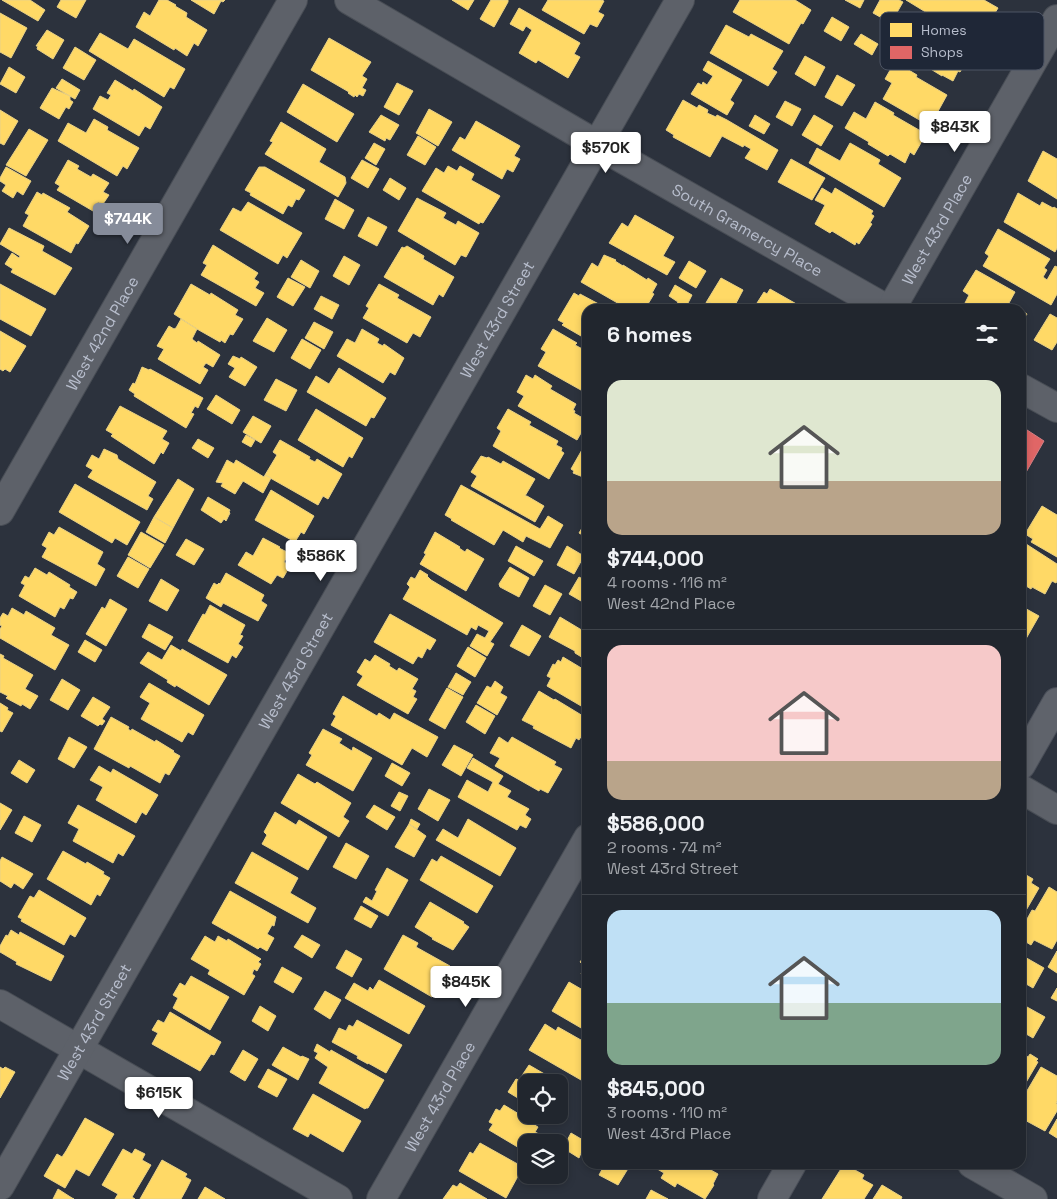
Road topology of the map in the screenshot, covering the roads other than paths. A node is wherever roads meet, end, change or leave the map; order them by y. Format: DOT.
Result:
graph roads {
  1 [pos="293,0"];
  2 [pos="349,0"];
  3 [pos="680,0"];
  4 [pos="1057,19"];
  5 [pos="1044,42"];
  6 [pos="1028,70"];
  7 [pos="598,145"];
  8 [pos="878,304"];
  9 [pos="894,304"];
  10 [pos="1026,391"];
  11 [pos="1057,408"];
  12 [pos="0,511"];
  13 [pos="1057,702"];
  14 [pos="1026,756"];
  15 [pos="1026,792"];
  16 [pos="1057,810"];
  17 [pos="582,848"];
  18 [pos="0,1004"];
  19 [pos="78,1049"];
  20 [pos="789,1169"];
  21 [pos="981,1169"];
  22 [pos="0,1186"];
  23 [pos="338,1199"];
  24 [pos="381,1199"];
  25 [pos="772,1199"];
  26 [pos="1033,1199"];
  1 -- 12 [label="street, West 42nd Place"];
  2 -- 7 [label="street, South Gramercy Place"];
  3 -- 7 [label="street, West 43rd Street"];
  4 -- 5 [label="street, West 43rd Place"];
  6 -- 9 [label="street, West 43rd Place"];
  7 -- 8 [label="street, South Gramercy Place"];
  7 -- 19 [label="street, West 43rd Street"];
  10 -- 11 [label="street"];
  13 -- 14 [label="main road"];
  15 -- 16 [label="street"];
  17 -- 24 [label="street, West 43rd Place"];
  18 -- 19 [label="street"];
  19 -- 22 [label="street, West 43rd Street"];
  19 -- 23 [label="street"];
  20 -- 25 [label="main road"];
  21 -- 26 [label="street"];
}
